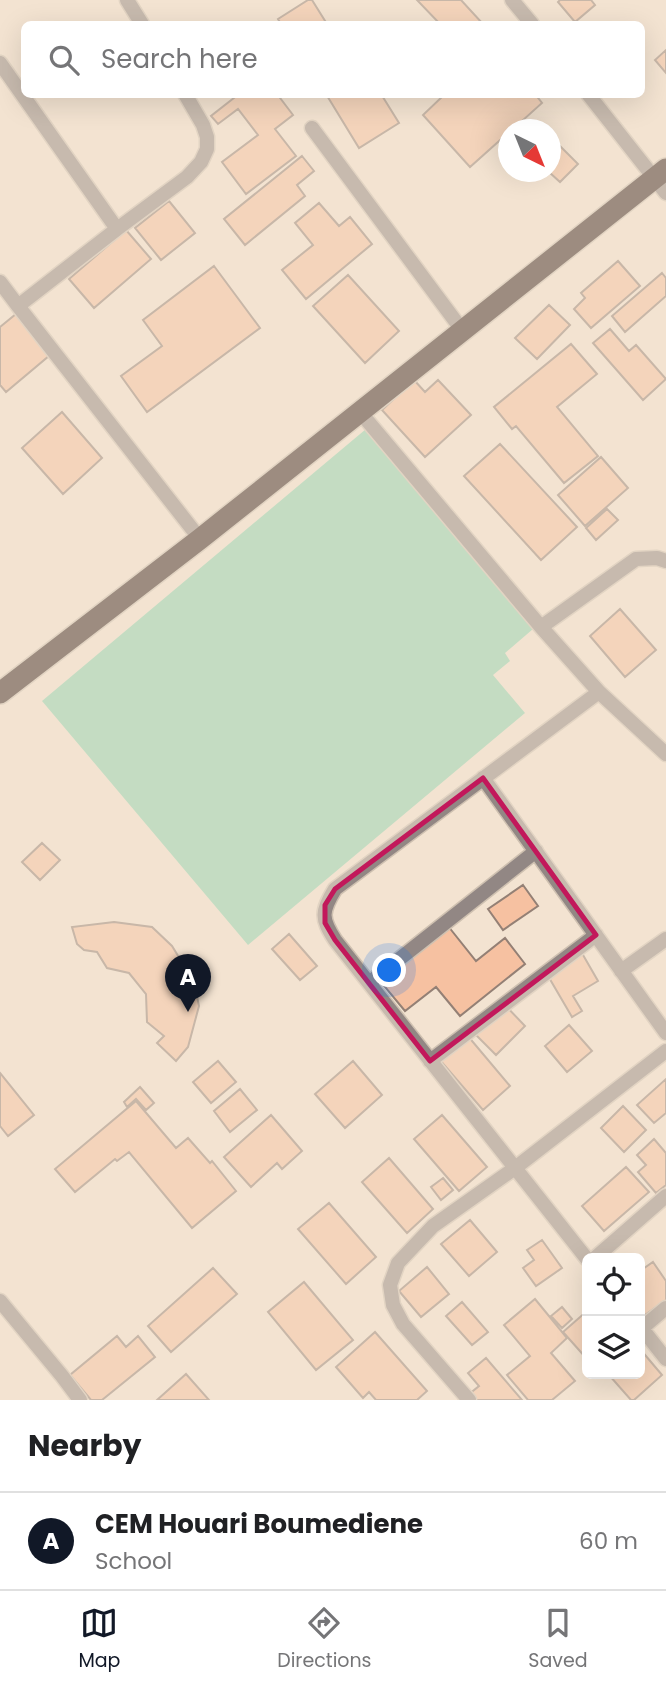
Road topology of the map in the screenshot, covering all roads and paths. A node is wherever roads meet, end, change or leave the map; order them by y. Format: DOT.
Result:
graph roads {
  1 [pos="127,0"];
  2 [pos="512,0"];
  3 [pos="140,21"];
  4 [pos="530,21"];
  5 [pos="0,63"];
  6 [pos="21,93"];
  7 [pos="25,98"];
  8 [pos="187,98"];
  9 [pos="591,98"];
  10 [pos="312,128"];
  11 [pos="662,180"];
  12 [pos="117,229"];
  13 [pos="0,282"];
  14 [pos="18,306"];
  15 [pos="462,330"];
  16 [pos="360,412"];
  17 [pos="200,540"];
  18 [pos="666,561"];
  19 [pos="541,627"];
  20 [pos="598,692"];
  21 [pos="0,693"];
  22 [pos="666,754"];
  23 [pos="483,778"];
  24 [pos="536,851"];
  25 [pos="596,935"];
  26 [pos="666,939"];
  27 [pos="621,971"];
  28 [pos="369,984"];
  29 [pos="666,1033"];
  30 [pos="666,1051"];
  31 [pos="430,1061"];
  32 [pos="515,1167"];
  33 [pos="666,1196"];
  34 [pos="582,1253"];
  35 [pos="601,1253"];
  36 [pos="0,1301"];
  37 [pos="666,1308"];
  38 [pos="645,1324"];
  39 [pos="645,1332"];
  40 [pos="666,1359"];
  41 [pos="80,1400"];
  42 [pos="469,1400"];
  1 -- 3 [label="street"];
  2 -- 4 [label="street"];
  5 -- 6 [label="street"];
  7 -- 12 [label="street"];
  8 -- 12 [label="street"];
  9 -- 11 [label="street"];
  10 -- 15 [label="street"];
  11 -- 15 [label="highway"];
  12 -- 14 [label="street"];
  13 -- 14 [label="street"];
  14 -- 17 [label="street"];
  15 -- 16 [label="highway"];
  16 -- 17 [label="highway"];
  16 -- 19 [label="street"];
  17 -- 21 [label="highway"];
  18 -- 19 [label="street"];
  19 -- 20 [label="street"];
  20 -- 22 [label="street"];
  20 -- 23 [label="street"];
  23 -- 24 [label="street"];
  23 -- 28 [label="street"];
  24 -- 25 [label="street"];
  24 -- 28 [label="street"];
  25 -- 27 [label="street"];
  25 -- 31 [label="street"];
  26 -- 27 [label="street"];
  27 -- 29 [label="street"];
  28 -- 31 [label="street"];
  30 -- 32 [label="street"];
  31 -- 32 [label="street"];
  32 -- 34 [label="street"];
  32 -- 42 [label="street"];
  33 -- 35 [label="street"];
  36 -- 41 [label="street"];
  37 -- 38 [label="street"];
  39 -- 40 [label="street"];
}
